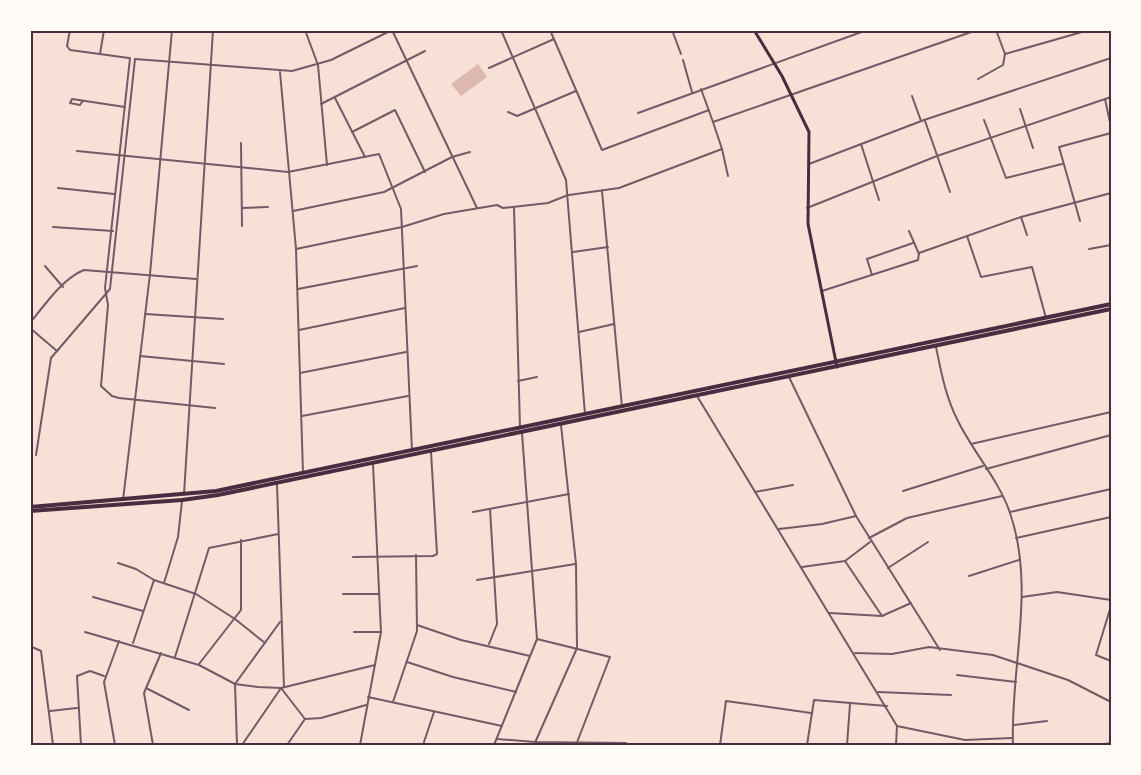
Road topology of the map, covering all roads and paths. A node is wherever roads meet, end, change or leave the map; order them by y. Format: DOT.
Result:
graph roads {
  1 [pos="70,30"];
  2 [pos="104,30"];
  3 [pos="172,30"];
  4 [pos="213,30"];
  5 [pos="305,30"];
  6 [pos="392,30"];
  7 [pos="501,30"];
  8 [pos="550,30"];
  9 [pos="672,30"];
  10 [pos="754,30"];
  11 [pos="867,30"];
  12 [pos="977,30"];
  13 [pos="996,30"];
  14 [pos="1089,30"];
  15 [pos="554,39"];
  16 [pos="425,51"];
  17 [pos="100,54"];
  18 [pos="681,54"];
  19 [pos="1005,54"];
  20 [pos="130,58"];
  21 [pos="513,58"];
  22 [pos="1111,58"];
  23 [pos="135,59"];
  24 [pos="683,60"];
  25 [pos="406,61"];
  26 [pos="774,62"];
  27 [pos="170,63"];
  28 [pos="318,65"];
  29 [pos="211,67"];
  30 [pos="489,68"];
  31 [pos="280,72"];
  32 [pos="978,78"];
  33 [pos="701,89"];
  34 [pos="576,91"];
  35 [pos="692,92"];
  36 [pos="790,95"];
  37 [pos="912,96"];
  38 [pos="1111,97"];
  39 [pos="334,98"];
  40 [pos="1105,99"];
  41 [pos="82,102"];
  42 [pos="321,104"];
  43 [pos="125,106"];
  44 [pos="535,108"];
  45 [pos="709,110"];
  46 [pos="1020,110"];
  47 [pos="508,111"];
  48 [pos="638,113"];
  49 [pos="984,120"];
  50 [pos="922,121"];
  51 [pos="713,122"];
  52 [pos="1026,126"];
  53 [pos="1111,127"];
  54 [pos="352,132"];
  55 [pos="1111,133"];
  56 [pos="990,138"];
  57 [pos="241,143"];
  58 [pos="861,144"];
  59 [pos="1033,148"];
  60 [pos="722,149"];
  61 [pos="77,151"];
  62 [pos="470,152"];
  63 [pos="120,156"];
  64 [pos="126,156"];
  65 [pos="937,156"];
  66 [pos="365,157"];
  67 [pos="452,158"];
  68 [pos="160,159"];
  69 [pos="203,164"];
  70 [pos="809,164"];
  71 [pos="1063,164"];
  72 [pos="327,165"];
  73 [pos="242,168"];
  74 [pos="288,172"];
  75 [pos="425,173"];
  76 [pos="729,176"];
  77 [pos="873,179"];
  78 [pos="58,188"];
  79 [pos="394,189"];
  80 [pos="602,191"];
  81 [pos="950,192"];
  82 [pos="1111,193"];
  83 [pos="116,194"];
  84 [pos="122,195"];
  85 [pos="568,195"];
  86 [pos="879,200"];
  87 [pos="1074,202"];
  88 [pos="268,207"];
  89 [pos="514,207"];
  90 [pos="242,208"];
  91 [pos="477,208"];
  92 [pos="807,208"];
  93 [pos="293,211"];
  94 [pos="1021,217"];
  95 [pos="1080,221"];
  96 [pos="242,226"];
  97 [pos="53,227"];
  98 [pos="402,227"];
  99 [pos="112,231"];
  100 [pos="909,231"];
  101 [pos="117,232"];
  102 [pos="1027,235"];
  103 [pos="967,236"];
  104 [pos="913,243"];
  105 [pos="1111,245"];
  106 [pos="608,247"];
  107 [pos="297,249"];
  108 [pos="1089,249"];
  109 [pos="573,252"];
  110 [pos="919,254"];
  111 [pos="45,266"];
  112 [pos="417,266"];
  113 [pos="403,267"];
  114 [pos="108,271"];
  115 [pos="113,271"];
  116 [pos="150,274"];
  117 [pos="872,275"];
  118 [pos="196,279"];
  119 [pos="63,287"];
  120 [pos="298,289"];
  121 [pos="821,292"];
  122 [pos="106,295"];
  123 [pos="1111,307"];
  124 [pos="405,308"];
  125 [pos="145,314"];
  126 [pos="1046,318"];
  127 [pos="195,319"];
  128 [pos="223,319"];
  129 [pos="30,323"];
  130 [pos="615,324"];
  131 [pos="30,328"];
  132 [pos="299,330"];
  133 [pos="579,332"];
  134 [pos="936,345"];
  135 [pos="57,351"];
  136 [pos="406,352"];
  137 [pos="140,356"];
  138 [pos="192,361"];
  139 [pos="224,364"];
  140 [pos="837,364"];
  141 [pos="300,373"];
  142 [pos="537,376"];
  143 [pos="789,377"];
  144 [pos="518,381"];
  145 [pos="408,396"];
  146 [pos="697,396"];
  147 [pos="135,400"];
  148 [pos="189,405"];
  149 [pos="622,407"];
  150 [pos="214,408"];
  151 [pos="1111,412"];
  152 [pos="585,414"];
  153 [pos="302,416"];
  154 [pos="561,425"];
  155 [pos="521,430"];
  156 [pos="1111,435"];
  157 [pos="971,444"];
  158 [pos="412,451"];
  159 [pos="431,452"];
  160 [pos="36,455"];
  161 [pos="373,464"];
  162 [pos="984,465"];
  163 [pos="986,469"];
  164 [pos="303,473"];
  165 [pos="277,484"];
  166 [pos="793,485"];
  167 [pos="1111,489"];
  168 [pos="903,491"];
  169 [pos="755,492"];
  170 [pos="569,494"];
  171 [pos="183,495"];
  172 [pos="1002,496"];
  173 [pos="123,500"];
  174 [pos="182,500"];
  175 [pos="527,502"];
  176 [pos="30,509"];
  177 [pos="490,509"];
  178 [pos="473,512"];
  179 [pos="1010,512"];
  180 [pos="856,516"];
  181 [pos="1111,517"];
  182 [pos="779,529"];
  183 [pos="278,534"];
  184 [pos="1016,538"];
  185 [pos="870,539"];
  186 [pos="241,540"];
  187 [pos="928,542"];
  188 [pos="416,555"];
  189 [pos="378,556"];
  190 [pos="353,557"];
  191 [pos="1019,560"];
  192 [pos="845,561"];
  193 [pos="118,563"];
  194 [pos="576,564"];
  195 [pos="802,567"];
  196 [pos="888,568"];
  197 [pos="533,570"];
  198 [pos="969,576"];
  199 [pos="493,577"];
  200 [pos="154,580"];
  201 [pos="477,580"];
  202 [pos="164,583"];
  203 [pos="196,594"];
  204 [pos="343,594"];
  205 [pos="379,594"];
  206 [pos="93,597"];
  207 [pos="1022,597"];
  208 [pos="1111,600"];
  209 [pos="911,603"];
  210 [pos="1111,606"];
  211 [pos="143,611"];
  212 [pos="830,613"];
  213 [pos="882,616"];
  214 [pos="235,619"];
  215 [pos="281,620"];
  216 [pos="417,625"];
  217 [pos="85,632"];
  218 [pos="354,632"];
  219 [pos="381,632"];
  220 [pos="537,639"];
  221 [pos="119,641"];
  222 [pos="265,643"];
  223 [pos="132,644"];
  224 [pos="489,644"];
  225 [pos="30,646"];
  226 [pos="577,648"];
  227 [pos="940,650"];
  228 [pos="161,653"];
  229 [pos="854,653"];
  230 [pos="531,656"];
  231 [pos="175,657"];
  232 [pos="1111,661"];
  233 [pos="407,662"];
  234 [pos="1017,662"];
  235 [pos="199,664"];
  236 [pos="375,665"];
  237 [pos="957,675"];
  238 [pos="105,677"];
  239 [pos="1016,682"];
  240 [pos="235,684"];
  241 [pos="283,687"];
  242 [pos="146,688"];
  243 [pos="516,692"];
  244 [pos="878,692"];
  245 [pos="951,695"];
  246 [pos="368,697"];
  247 [pos="393,702"];
  248 [pos="1111,702"];
  249 [pos="850,704"];
  250 [pos="366,705"];
  251 [pos="887,706"];
  252 [pos="78,708"];
  253 [pos="189,710"];
  254 [pos="50,711"];
  255 [pos="434,712"];
  256 [pos="811,713"];
  257 [pos="305,719"];
  258 [pos="1047,721"];
  259 [pos="1014,725"];
  260 [pos="502,726"];
  261 [pos="897,726"];
  262 [pos="1013,738"];
  263 [pos="497,739"];
  264 [pos="626,743"];
  265 [pos="1111,743"];
  266 [pos="534,744"];
  267 [pos="576,744"];
  268 [pos="1105,744"];
  269 [pos="53,745"];
  270 [pos="81,745"];
  271 [pos="115,745"];
  272 [pos="153,745"];
  273 [pos="237,745"];
  274 [pos="242,745"];
  275 [pos="287,745"];
  276 [pos="360,745"];
  277 [pos="423,745"];
  278 [pos="494,745"];
  279 [pos="720,745"];
  280 [pos="807,745"];
  281 [pos="847,745"];
  282 [pos="896,745"];
  283 [pos="1013,745"];
  284 [pos="1098,745"];
  1 -- 17 [label="street"];
  2 -- 17 [label="street"];
  3 -- 27 [label="street"];
  4 -- 29 [label="street"];
  5 -- 28 [label="street"];
  6 -- 25 [label="street"];
  6 -- 28 [label="street"];
  7 -- 21 [label="street"];
  8 -- 15 [label="street"];
  9 -- 18 [label="street"];
  10 -- 26 [label="main road"];
  11 -- 26 [label="street"];
  12 -- 36 [label="street"];
  13 -- 19 [label="street"];
  14 -- 19 [label="street"];
  15 -- 21 [label="street"];
  15 -- 34 [label="street"];
  16 -- 25 [label="street"];
  17 -- 20 [label="street"];
  19 -- 32 [label="street"];
  20 -- 23 [label="street"];
  20 -- 43 [label="street"];
  21 -- 30 [label="street"];
  21 -- 44 [label="street"];
  22 -- 50 [label="street"];
  23 -- 27 [label="street"];
  23 -- 64 [label="street"];
  24 -- 35 [label="street"];
  25 -- 39 [label="street"];
  25 -- 67 [label="street"];
  26 -- 33 [label="street"];
  26 -- 36 [label="main road"];
  27 -- 29 [label="street"];
  27 -- 68 [label="street"];
  28 -- 31 [label="street"];
  28 -- 42 [label="street"];
  29 -- 31 [label="street"];
  29 -- 69 [label="street"];
  31 -- 74 [label="street"];
  33 -- 35 [label="street"];
  33 -- 45 [label="street"];
  34 -- 44 [label="street"];
  34 -- 45 [label="street"];
  35 -- 48 [label="street"];
  36 -- 51 [label="street"];
  36 -- 70 [label="main road"];
  37 -- 50 [label="street"];
  38 -- 40 [label="street"];
  39 -- 42 [label="street"];
  39 -- 54 [label="street"];
  40 -- 52 [label="street"];
  40 -- 53 [label="street"];
  41 -- 43 [label="street"];
  42 -- 72 [label="street"];
  43 -- 63 [label="street"];
  44 -- 47 [label="street"];
  44 -- 85 [label="street"];
  45 -- 51 [label="street"];
  46 -- 52 [label="street"];
  49 -- 56 [label="street"];
  50 -- 58 [label="street"];
  50 -- 65 [label="street"];
  51 -- 60 [label="street"];
  52 -- 56 [label="street"];
  52 -- 59 [label="street"];
  54 -- 66 [label="street"];
  54 -- 75 [label="street"];
  55 -- 71 [label="street"];
  56 -- 65 [label="street"];
  56 -- 71 [label="street"];
  57 -- 73 [label="street"];
  58 -- 70 [label="street"];
  58 -- 77 [label="street"];
  60 -- 76 [label="street"];
  60 -- 80 [label="street"];
  61 -- 63 [label="street"];
  62 -- 67 [label="street"];
  63 -- 64 [label="street"];
  63 -- 83 [label="street"];
  64 -- 68 [label="street"];
  64 -- 84 [label="street"];
  65 -- 77 [label="street"];
  65 -- 81 [label="street"];
  66 -- 72 [label="street"];
  66 -- 79 [label="street"];
  67 -- 75 [label="street"];
  67 -- 91 [label="street"];
  68 -- 69 [label="street"];
  68 -- 116 [label="street"];
  69 -- 73 [label="street"];
  69 -- 118 [label="street"];
  70 -- 92 [label="main road"];
  71 -- 87 [label="street"];
  72 -- 74 [label="street"];
  73 -- 74 [label="street"];
  73 -- 90 [label="street"];
  74 -- 93 [label="street"];
  75 -- 79 [label="street"];
  77 -- 86 [label="street"];
  77 -- 92 [label="street"];
  78 -- 83 [label="street"];
  79 -- 93 [label="street"];
  79 -- 98 [label="street"];
  80 -- 85 [label="street"];
  80 -- 106 [label="street"];
  82 -- 87 [label="street"];
  83 -- 84 [label="street"];
  83 -- 99 [label="street"];
  84 -- 101 [label="street"];
  85 -- 89 [label="street"];
  85 -- 109 [label="street"];
  87 -- 94 [label="street"];
  87 -- 95 [label="street"];
  88 -- 90 [label="street"];
  89 -- 91 [label="street"];
  89 -- 144 [label="street"];
  90 -- 96 [label="street"];
  91 -- 98 [label="street"];
  92 -- 121 [label="main road"];
  93 -- 107 [label="street"];
  94 -- 102 [label="street"];
  94 -- 103 [label="street"];
  97 -- 99 [label="street"];
  98 -- 107 [label="street"];
  98 -- 113 [label="street"];
  99 -- 101 [label="street"];
  99 -- 114 [label="street"];
  100 -- 104 [label="street"];
  101 -- 115 [label="street"];
  103 -- 110 [label="street"];
  103 -- 126 [label="street"];
  104 -- 110 [label="street"];
  104 -- 117 [label="street"];
  105 -- 108 [label="street"];
  106 -- 109 [label="street"];
  106 -- 130 [label="street"];
  107 -- 120 [label="street"];
  109 -- 133 [label="street"];
  110 -- 117 [label="street"];
  111 -- 119 [label="street"];
  112 -- 113 [label="street"];
  113 -- 120 [label="street"];
  113 -- 124 [label="street"];
  114 -- 115 [label="street"];
  114 -- 119 [label="street"];
  114 -- 122 [label="street"];
  115 -- 116 [label="street"];
  115 -- 122 [label="street"];
  116 -- 118 [label="street"];
  116 -- 125 [label="street"];
  117 -- 121 [label="street"];
  118 -- 127 [label="street"];
  119 -- 129 [label="street"];
  120 -- 132 [label="street"];
  121 -- 140 [label="main road"];
  122 -- 135 [label="street"];
  122 -- 147 [label="street"];
  123 -- 126 [label="highway"];
  123 -- 134 [label="highway"];
  124 -- 132 [label="street"];
  124 -- 136 [label="street"];
  125 -- 127 [label="street"];
  125 -- 137 [label="street"];
  126 -- 140 [label="highway"];
  127 -- 128 [label="street"];
  127 -- 138 [label="street"];
  130 -- 133 [label="street"];
  130 -- 149 [label="street"];
  131 -- 135 [label="street"];
  132 -- 141 [label="street"];
  133 -- 152 [label="street"];
  134 -- 140 [label="highway"];
  134 -- 157 [label="street"];
  135 -- 160 [label="street"];
  136 -- 141 [label="street"];
  136 -- 145 [label="street"];
  137 -- 138 [label="street"];
  137 -- 147 [label="street"];
  138 -- 139 [label="street"];
  138 -- 148 [label="street"];
  140 -- 143 [label="highway"];
  140 -- 149 [label="highway"];
  141 -- 153 [label="street"];
  142 -- 144 [label="street"];
  143 -- 146 [label="highway"];
  143 -- 180 [label="street"];
  144 -- 155 [label="street"];
  145 -- 153 [label="street"];
  145 -- 158 [label="street"];
  146 -- 154 [label="highway"];
  146 -- 169 [label="street"];
  147 -- 148 [label="street"];
  147 -- 173 [label="street"];
  148 -- 150 [label="street"];
  148 -- 171 [label="street"];
  149 -- 152 [label="highway"];
  151 -- 157 [label="street"];
  152 -- 155 [label="highway"];
  153 -- 164 [label="street"];
  154 -- 155 [label="highway"];
  154 -- 170 [label="street"];
  155 -- 158 [label="highway"];
  155 -- 159 [label="highway"];
  155 -- 175 [label="street"];
  156 -- 163 [label="street"];
  157 -- 162 [label="street"];
  158 -- 164 [label="highway"];
  159 -- 161 [label="highway"];
  159 -- 188 [label="street"];
  161 -- 165 [label="highway"];
  161 -- 189 [label="street"];
  162 -- 163 [label="street"];
  162 -- 168 [label="street"];
  163 -- 172 [label="street"];
  164 -- 171 [label="highway"];
  165 -- 174 [label="highway"];
  165 -- 183 [label="street"];
  166 -- 169 [label="street"];
  167 -- 179 [label="street"];
  169 -- 182 [label="street"];
  170 -- 175 [label="street"];
  170 -- 194 [label="street"];
  171 -- 173 [label="highway"];
  172 -- 179 [label="street"];
  172 -- 185 [label="street"];
  173 -- 176 [label="highway"];
  174 -- 176 [label="highway"];
  174 -- 202 [label="street"];
  175 -- 177 [label="street"];
  175 -- 197 [label="street"];
  177 -- 178 [label="street"];
  177 -- 199 [label="street"];
  179 -- 184 [label="street"];
  180 -- 182 [label="street"];
  180 -- 185 [label="street"];
  181 -- 184 [label="street"];
  182 -- 195 [label="street"];
  183 -- 186 [label="street"];
  183 -- 215 [label="street"];
  184 -- 191 [label="street"];
  185 -- 192 [label="street"];
  185 -- 196 [label="street"];
  186 -- 203 [label="street"];
  186 -- 214 [label="street"];
  187 -- 196 [label="street"];
  188 -- 189 [label="street"];
  188 -- 216 [label="street"];
  189 -- 190 [label="street"];
  189 -- 205 [label="street"];
  191 -- 198 [label="street"];
  191 -- 207 [label="street"];
  192 -- 195 [label="street"];
  192 -- 213 [label="street"];
  193 -- 200 [label="street"];
  194 -- 197 [label="street"];
  194 -- 226 [label="street"];
  195 -- 212 [label="street"];
  196 -- 209 [label="street"];
  197 -- 199 [label="street"];
  197 -- 220 [label="street"];
  199 -- 201 [label="street"];
  199 -- 224 [label="street"];
  200 -- 202 [label="street"];
  200 -- 211 [label="street"];
  202 -- 203 [label="street"];
  203 -- 214 [label="street"];
  203 -- 231 [label="street"];
  204 -- 205 [label="street"];
  205 -- 219 [label="street"];
  206 -- 211 [label="street"];
  207 -- 208 [label="street"];
  207 -- 234 [label="street"];
  209 -- 213 [label="street"];
  209 -- 227 [label="street"];
  210 -- 232 [label="street"];
  211 -- 223 [label="street"];
  212 -- 213 [label="street"];
  212 -- 229 [label="street"];
  214 -- 222 [label="street"];
  214 -- 235 [label="street"];
  215 -- 222 [label="street"];
  215 -- 241 [label="street"];
  216 -- 224 [label="street"];
  216 -- 233 [label="street"];
  217 -- 221 [label="street"];
  218 -- 219 [label="street"];
  219 -- 236 [label="street"];
  220 -- 226 [label="street"];
  220 -- 230 [label="street"];
  221 -- 223 [label="street"];
  221 -- 238 [label="street"];
  222 -- 240 [label="street"];
  223 -- 228 [label="street"];
  224 -- 230 [label="street"];
  225 -- 254 [label="street"];
  226 -- 266 [label="street"];
  226 -- 267 [label="street"];
  227 -- 229 [label="street"];
  227 -- 234 [label="street"];
  228 -- 231 [label="street"];
  228 -- 242 [label="street"];
  229 -- 244 [label="street"];
  230 -- 243 [label="street"];
  231 -- 235 [label="street"];
  233 -- 243 [label="street"];
  233 -- 247 [label="street"];
  234 -- 239 [label="street"];
  234 -- 248 [label="street"];
  235 -- 240 [label="street"];
  236 -- 241 [label="street"];
  236 -- 246 [label="street"];
  237 -- 239 [label="street"];
  238 -- 252 [label="street"];
  238 -- 271 [label="street"];
  239 -- 259 [label="street"];
  240 -- 241 [label="street"];
  240 -- 273 [label="street"];
  241 -- 257 [label="street"];
  241 -- 274 [label="street"];
  242 -- 253 [label="street"];
  242 -- 272 [label="street"];
  243 -- 260 [label="street"];
  244 -- 245 [label="street"];
  244 -- 251 [label="street"];
  246 -- 247 [label="street"];
  246 -- 250 [label="street"];
  247 -- 255 [label="street"];
  249 -- 251 [label="street"];
  249 -- 256 [label="street"];
  249 -- 281 [label="street"];
  250 -- 257 [label="street"];
  250 -- 276 [label="street"];
  251 -- 261 [label="street"];
  252 -- 254 [label="street"];
  252 -- 270 [label="street"];
  254 -- 269 [label="street"];
  255 -- 260 [label="street"];
  255 -- 277 [label="street"];
  256 -- 279 [label="street"];
  256 -- 280 [label="street"];
  257 -- 275 [label="street"];
  258 -- 259 [label="street"];
  259 -- 262 [label="street"];
  260 -- 263 [label="street"];
  261 -- 262 [label="street"];
  261 -- 282 [label="street"];
  262 -- 283 [label="street"];
  263 -- 266 [label="street"];
  263 -- 278 [label="street"];
  264 -- 267 [label="street"];
  265 -- 268 [label="street"];
  266 -- 267 [label="street"];
  268 -- 284 [label="street"];
}
